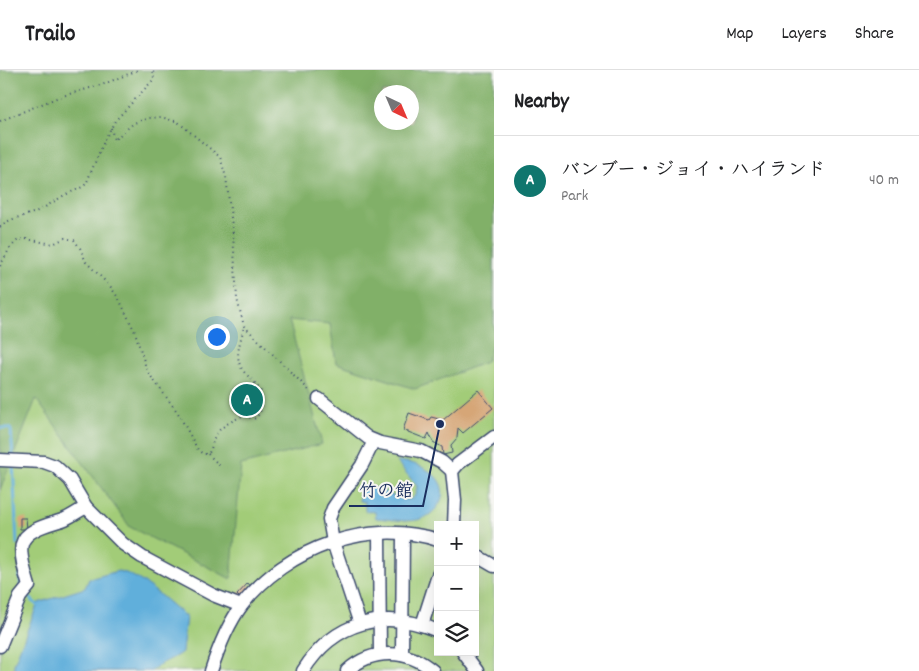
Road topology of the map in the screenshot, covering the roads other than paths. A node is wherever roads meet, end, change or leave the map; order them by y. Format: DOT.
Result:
graph roads {
  1 [pos="319,400"];
  2 [pos="494,437"];
  3 [pos="374,441"];
  4 [pos="0,460"];
  5 [pos="452,471"];
  6 [pos="86,507"];
  7 [pos="454,521"];
  8 [pos="379,534"];
  9 [pos="403,534"];
  10 [pos="434,539"];
  11 [pos="334,542"];
  12 [pos="479,557"];
  13 [pos="494,566"];
  14 [pos="434,587"];
  15 [pos="241,606"];
  16 [pos="380,620"];
  17 [pos="402,620"];
  18 [pos="360,624"];
  19 [pos="422,624"];
  20 [pos="434,629"];
  21 [pos="0,646"];
  22 [pos="380,654"];
  23 [pos="402,655"];
  24 [pos="466,656"];
  25 [pos="212,671"];
  26 [pos="303,671"];
  27 [pos="347,671"];
  28 [pos="433,671"];
  29 [pos="477,671"];
  1 -- 3 [label="street"];
  2 -- 5 [label="street"];
  3 -- 5 [label="street"];
  3 -- 11 [label="street"];
  4 -- 6 [label="street"];
  5 -- 7 [label="street"];
  6 -- 15 [label="street"];
  6 -- 21 [label="street"];
  8 -- 9 [label="street"];
  8 -- 11 [label="street"];
  8 -- 16 [label="street"];
  9 -- 10 [label="street"];
  9 -- 17 [label="street"];
  11 -- 15 [label="street"];
  11 -- 18 [label="street"];
  12 -- 13 [label="street"];
  14 -- 19 [label="street"];
  15 -- 25 [label="street"];
  16 -- 17 [label="street"];
  16 -- 18 [label="street"];
  16 -- 22 [label="street"];
  17 -- 19 [label="street"];
  17 -- 23 [label="street"];
  18 -- 26 [label="street"];
  19 -- 20 [label="street"];
  22 -- 23 [label="street"];
  22 -- 27 [label="street"];
  23 -- 28 [label="street"];
  24 -- 29 [label="street"];
}
